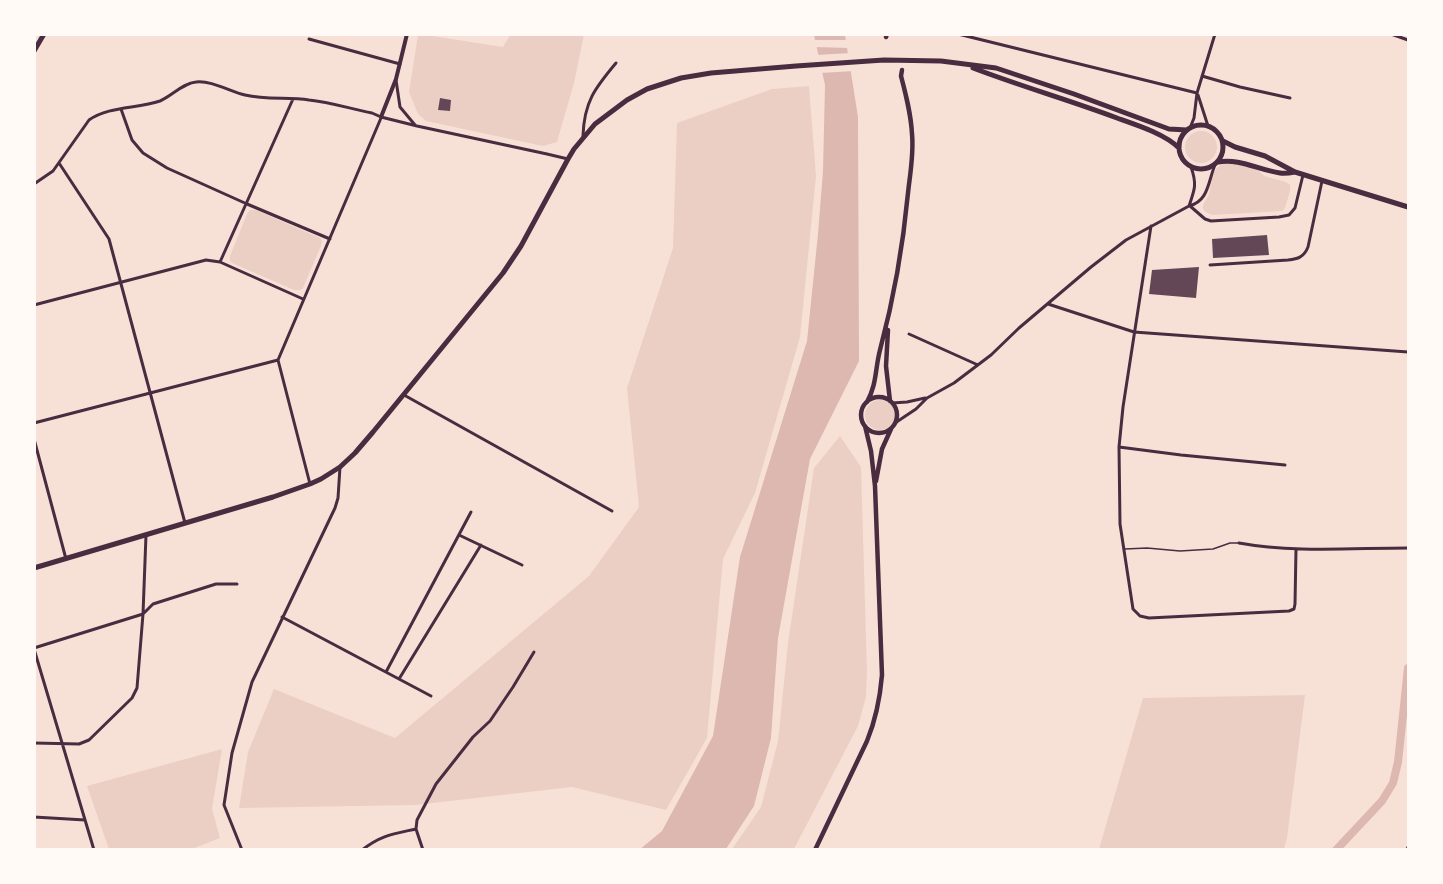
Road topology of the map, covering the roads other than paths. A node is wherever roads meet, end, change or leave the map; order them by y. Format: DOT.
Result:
graph roads {
  1 [pos="44,34"];
  2 [pos="407,34"];
  3 [pos="958,34"];
  4 [pos="1215,34"];
  5 [pos="1391,34"];
  6 [pos="309,39"];
  7 [pos="1408,40"];
  8 [pos="34,51"];
  9 [pos="616,63"];
  10 [pos="400,64"];
  11 [pos="966,65"];
  12 [pos="900,73"];
  13 [pos="1202,76"];
  14 [pos="396,79"];
  15 [pos="1197,93"];
  16 [pos="293,98"];
  17 [pos="1290,98"];
  18 [pos="121,109"];
  19 [pos="381,117"];
  20 [pos="417,126"];
  21 [pos="1208,126"];
  22 [pos="1189,129"];
  23 [pos="583,138"];
  24 [pos="1223,141"];
  25 [pos="1179,148"];
  26 [pos="568,159"];
  27 [pos="59,163"];
  28 [pos="1216,163"];
  29 [pos="1191,166"];
  30 [pos="1295,172"];
  31 [pos="1303,175"];
  32 [pos="1322,180"];
  33 [pos="34,184"];
  34 [pos="247,204"];
  35 [pos="1189,206"];
  36 [pos="1408,207"];
  37 [pos="1151,226"];
  38 [pos="330,239"];
  39 [pos="220,262"];
  40 [pos="1210,265"];
  41 [pos="121,282"];
  42 [pos="303,299"];
  43 [pos="1048,304"];
  44 [pos="34,305"];
  45 [pos="889,318"];
  46 [pos="1134,332"];
  47 [pos="909,334"];
  48 [pos="1408,352"];
  49 [pos="278,360"];
  50 [pos="978,365"];
  51 [pos="150,392"];
  52 [pos="404,395"];
  53 [pos="927,398"];
  54 [pos="867,402"];
  55 [pos="891,402"];
  56 [pos="34,423"];
  57 [pos="896,423"];
  58 [pos="865,426"];
  59 [pos="892,428"];
  60 [pos="34,439"];
  61 [pos="1119,447"];
  62 [pos="1285,465"];
  63 [pos="340,467"];
  64 [pos="310,484"];
  65 [pos="875,486"];
  66 [pos="612,510"];
  67 [pos="471,512"];
  68 [pos="185,523"];
  69 [pos="146,535"];
  70 [pos="459,535"];
  71 [pos="1239,543"];
  72 [pos="481,545"];
  73 [pos="1408,548"];
  74 [pos="1124,549"];
  75 [pos="1296,549"];
  76 [pos="66,559"];
  77 [pos="522,565"];
  78 [pos="34,568"];
  79 [pos="237,584"];
  80 [pos="142,614"];
  81 [pos="282,617"];
  82 [pos="34,649"];
  83 [pos="534,652"];
  84 [pos="386,672"];
  85 [pos="399,679"];
  86 [pos="431,696"];
  87 [pos="34,743"];
  88 [pos="62,744"];
  89 [pos="34,818"];
  90 [pos="85,820"];
  91 [pos="416,829"];
  92 [pos="94,849"];
  93 [pos="242,849"];
  94 [pos="362,849"];
  95 [pos="423,849"];
  96 [pos="815,849"];
  1 -- 8 [label="main road"];
  2 -- 10 [label="street"];
  3 -- 15 [label="street"];
  4 -- 13 [label="street"];
  5 -- 7 [label="street"];
  6 -- 10 [label="street"];
  9 -- 23 [label="street"];
  10 -- 14 [label="street"];
  11 -- 22 [label="main road"];
  11 -- 23 [label="main road"];
  11 -- 25 [label="main road"];
  12 -- 45 [label="main road"];
  13 -- 15 [label="street"];
  13 -- 17 [label="street"];
  14 -- 19 [label="street"];
  14 -- 20 [label="street"];
  15 -- 21 [label="street"];
  15 -- 22 [label="street"];
  16 -- 18 [label="street"];
  16 -- 19 [label="street"];
  16 -- 34 [label="street"];
  18 -- 27 [label="street"];
  18 -- 34 [label="street"];
  19 -- 20 [label="street"];
  19 -- 38 [label="street"];
  20 -- 26 [label="street"];
  21 -- 22 [label="main road"];
  21 -- 24 [label="main road"];
  22 -- 25 [label="main road"];
  23 -- 26 [label="main road"];
  24 -- 28 [label="main road"];
  24 -- 30 [label="main road"];
  25 -- 29 [label="main road"];
  26 -- 52 [label="main road"];
  27 -- 33 [label="street"];
  27 -- 41 [label="street"];
  28 -- 29 [label="main road"];
  28 -- 30 [label="main road"];
  28 -- 35 [label="street"];
  29 -- 35 [label="street"];
  30 -- 31 [label="main road"];
  31 -- 32 [label="main road"];
  31 -- 35 [label="street"];
  32 -- 36 [label="main road"];
  32 -- 40 [label="street"];
  34 -- 38 [label="street"];
  34 -- 39 [label="street"];
  35 -- 37 [label="street"];
  37 -- 43 [label="street"];
  37 -- 46 [label="street"];
  38 -- 42 [label="street"];
  39 -- 41 [label="street"];
  39 -- 42 [label="street"];
  41 -- 44 [label="street"];
  41 -- 51 [label="street"];
  42 -- 49 [label="street"];
  43 -- 46 [label="street"];
  43 -- 50 [label="street"];
  45 -- 54 [label="main road"];
  45 -- 55 [label="main road"];
  46 -- 48 [label="street"];
  46 -- 61 [label="street"];
  47 -- 50 [label="street"];
  49 -- 51 [label="street"];
  49 -- 64 [label="street"];
  50 -- 53 [label="street"];
  51 -- 56 [label="street"];
  51 -- 68 [label="street"];
  52 -- 63 [label="main road"];
  52 -- 66 [label="street"];
  53 -- 55 [label="street"];
  53 -- 57 [label="street"];
  54 -- 55 [label="main road"];
  54 -- 58 [label="main road"];
  55 -- 57 [label="main road"];
  57 -- 59 [label="main road"];
  58 -- 59 [label="main road"];
  58 -- 65 [label="main road"];
  59 -- 65 [label="main road"];
  60 -- 76 [label="street"];
  61 -- 62 [label="street"];
  61 -- 74 [label="street"];
  63 -- 64 [label="main road"];
  63 -- 81 [label="street"];
  64 -- 68 [label="main road"];
  65 -- 96 [label="main road"];
  67 -- 70 [label="street"];
  68 -- 69 [label="main road"];
  69 -- 76 [label="main road"];
  69 -- 80 [label="street"];
  70 -- 72 [label="street"];
  70 -- 84 [label="street"];
  71 -- 74 [label="lane"];
  71 -- 75 [label="street"];
  72 -- 77 [label="street"];
  72 -- 85 [label="street"];
  73 -- 75 [label="street"];
  74 -- 75 [label="street"];
  76 -- 78 [label="main road"];
  79 -- 80 [label="street"];
  80 -- 82 [label="street"];
  80 -- 88 [label="street"];
  81 -- 84 [label="street"];
  81 -- 93 [label="street"];
  82 -- 88 [label="street"];
  83 -- 91 [label="street"];
  84 -- 85 [label="street"];
  85 -- 86 [label="street"];
  87 -- 88 [label="street"];
  88 -- 90 [label="street"];
  89 -- 90 [label="street"];
  90 -- 92 [label="street"];
  91 -- 94 [label="street"];
  91 -- 95 [label="street"];
}
